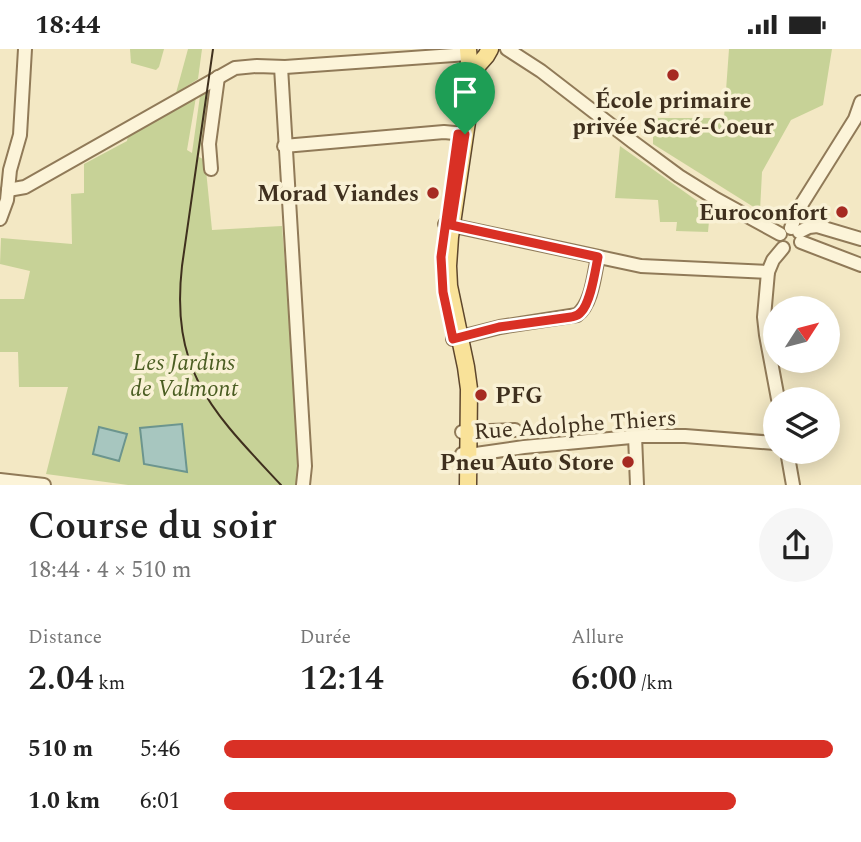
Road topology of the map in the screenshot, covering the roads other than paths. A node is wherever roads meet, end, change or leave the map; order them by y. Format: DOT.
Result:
graph roads {
  1 [pos="25,49"];
  2 [pos="512,52"];
  3 [pos="477,54"];
  4 [pos="281,67"];
  5 [pos="218,77"];
  6 [pos="861,102"];
  7 [pos="461,134"];
  8 [pos="285,146"];
  9 [pos="211,169"];
  10 [pos="8,190"];
  11 [pos="0,219"];
  12 [pos="448,224"];
  13 [pos="793,234"];
  14 [pos="861,239"];
  15 [pos="783,248"];
  16 [pos="598,257"];
  17 [pos="861,265"];
  18 [pos="768,272"];
  19 [pos="456,338"];
  20 [pos="776,387"];
  21 [pos="515,430"];
  22 [pos="465,432"];
  23 [pos="635,436"];
  24 [pos="763,442"];
  25 [pos="465,454"];
  26 [pos="789,464"];
  27 [pos="0,480"];
  28 [pos="43,485"];
  29 [pos="303,485"];
  30 [pos="461,485"];
  31 [pos="468,485"];
  32 [pos="637,485"];
  33 [pos="793,485"];
  1 -- 10 [label="street"];
  2 -- 3 [label="street"];
  2 -- 13 [label="street"];
  3 -- 4 [label="street"];
  3 -- 7 [label="main road"];
  4 -- 5 [label="street"];
  4 -- 8 [label="street"];
  5 -- 9 [label="street"];
  5 -- 10 [label="street"];
  6 -- 13 [label="street"];
  7 -- 8 [label="street"];
  7 -- 12 [label="main road"];
  8 -- 29 [label="street"];
  10 -- 11 [label="street"];
  12 -- 16 [label="street"];
  12 -- 19 [label="main road"];
  13 -- 14 [label="street"];
  13 -- 15 [label="street"];
  13 -- 15 [label="street"];
  13 -- 17 [label="street"];
  15 -- 18 [label="street"];
  16 -- 18 [label="street"];
  16 -- 19 [label="street"];
  18 -- 20 [label="street"];
  19 -- 22 [label="main road"];
  21 -- 22 [label="street"];
  22 -- 25 [label="main road"];
  23 -- 24 [label="street, Rue Adolphe Thiers"];
  23 -- 25 [label="street, Rue Adolphe Thiers"];
  23 -- 32 [label="street"];
  25 -- 30 [label="main road"];
  25 -- 31 [label="main road"];
  26 -- 33 [label="street"];
  27 -- 28 [label="street"];
}
